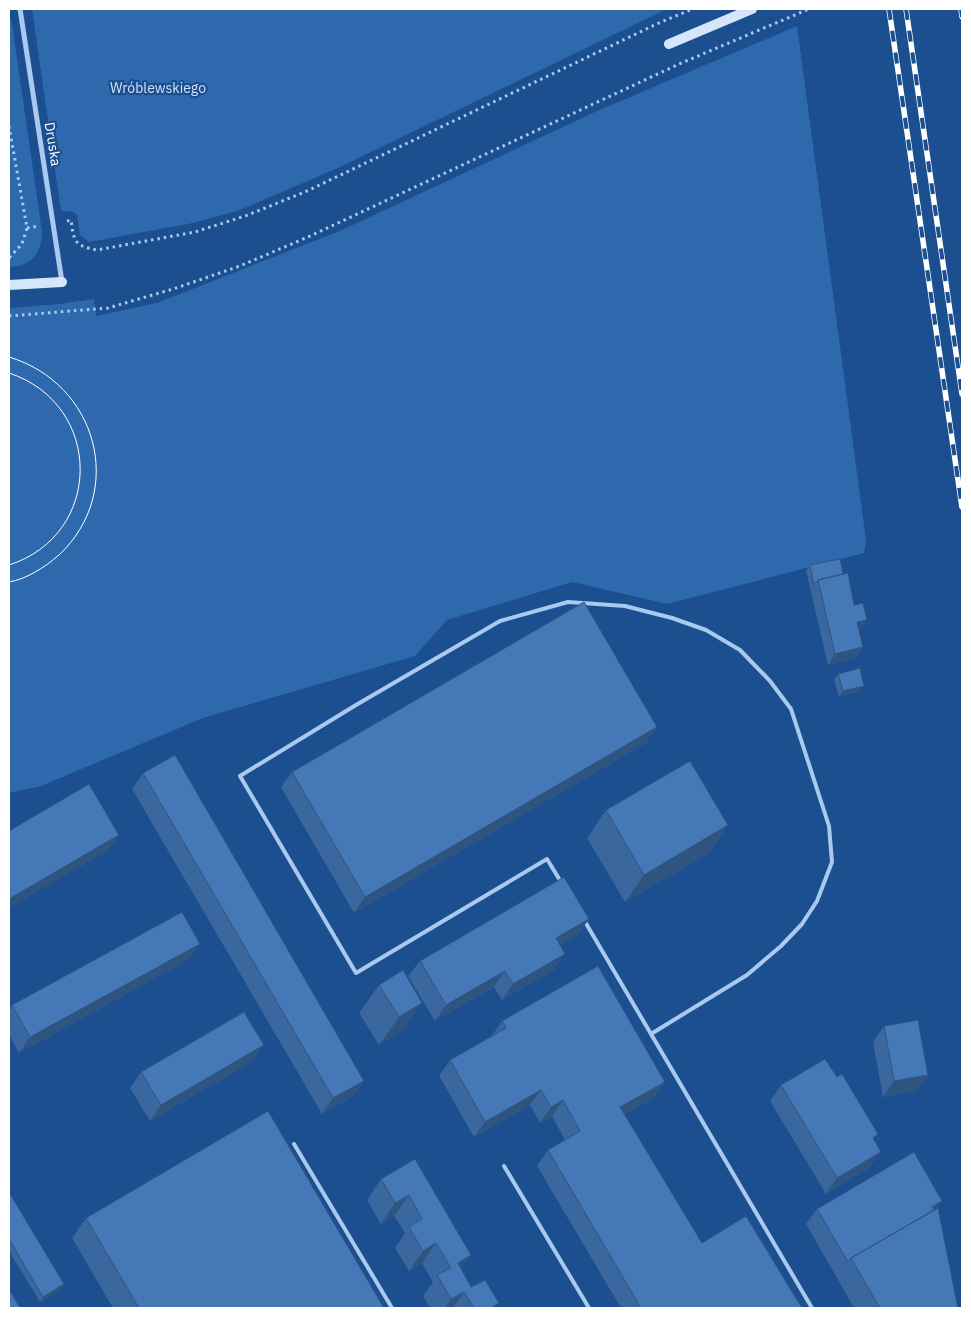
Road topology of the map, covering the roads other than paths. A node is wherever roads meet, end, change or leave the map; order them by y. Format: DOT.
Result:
graph roads {
  1 [pos="20,9"];
  2 [pos="752,9"];
  3 [pos="669,44"];
  4 [pos="62,282"];
  5 [pos="9,285"];
  6 [pos="562,884"];
  7 [pos="582,917"];
  8 [pos="651,1034"];
  9 [pos="294,1144"];
  10 [pos="504,1166"];
  11 [pos="392,1308"];
  12 [pos="589,1308"];
  13 [pos="812,1308"];
  1 -- 4 [label="street, Druska"];
  2 -- 3 [label="street"];
  4 -- 5 [label="street"];
  6 -- 8 [label="lane"];
  7 -- 8 [label="lane"];
  8 -- 13 [label="lane"];
  9 -- 11 [label="lane"];
  10 -- 12 [label="lane"];
}
